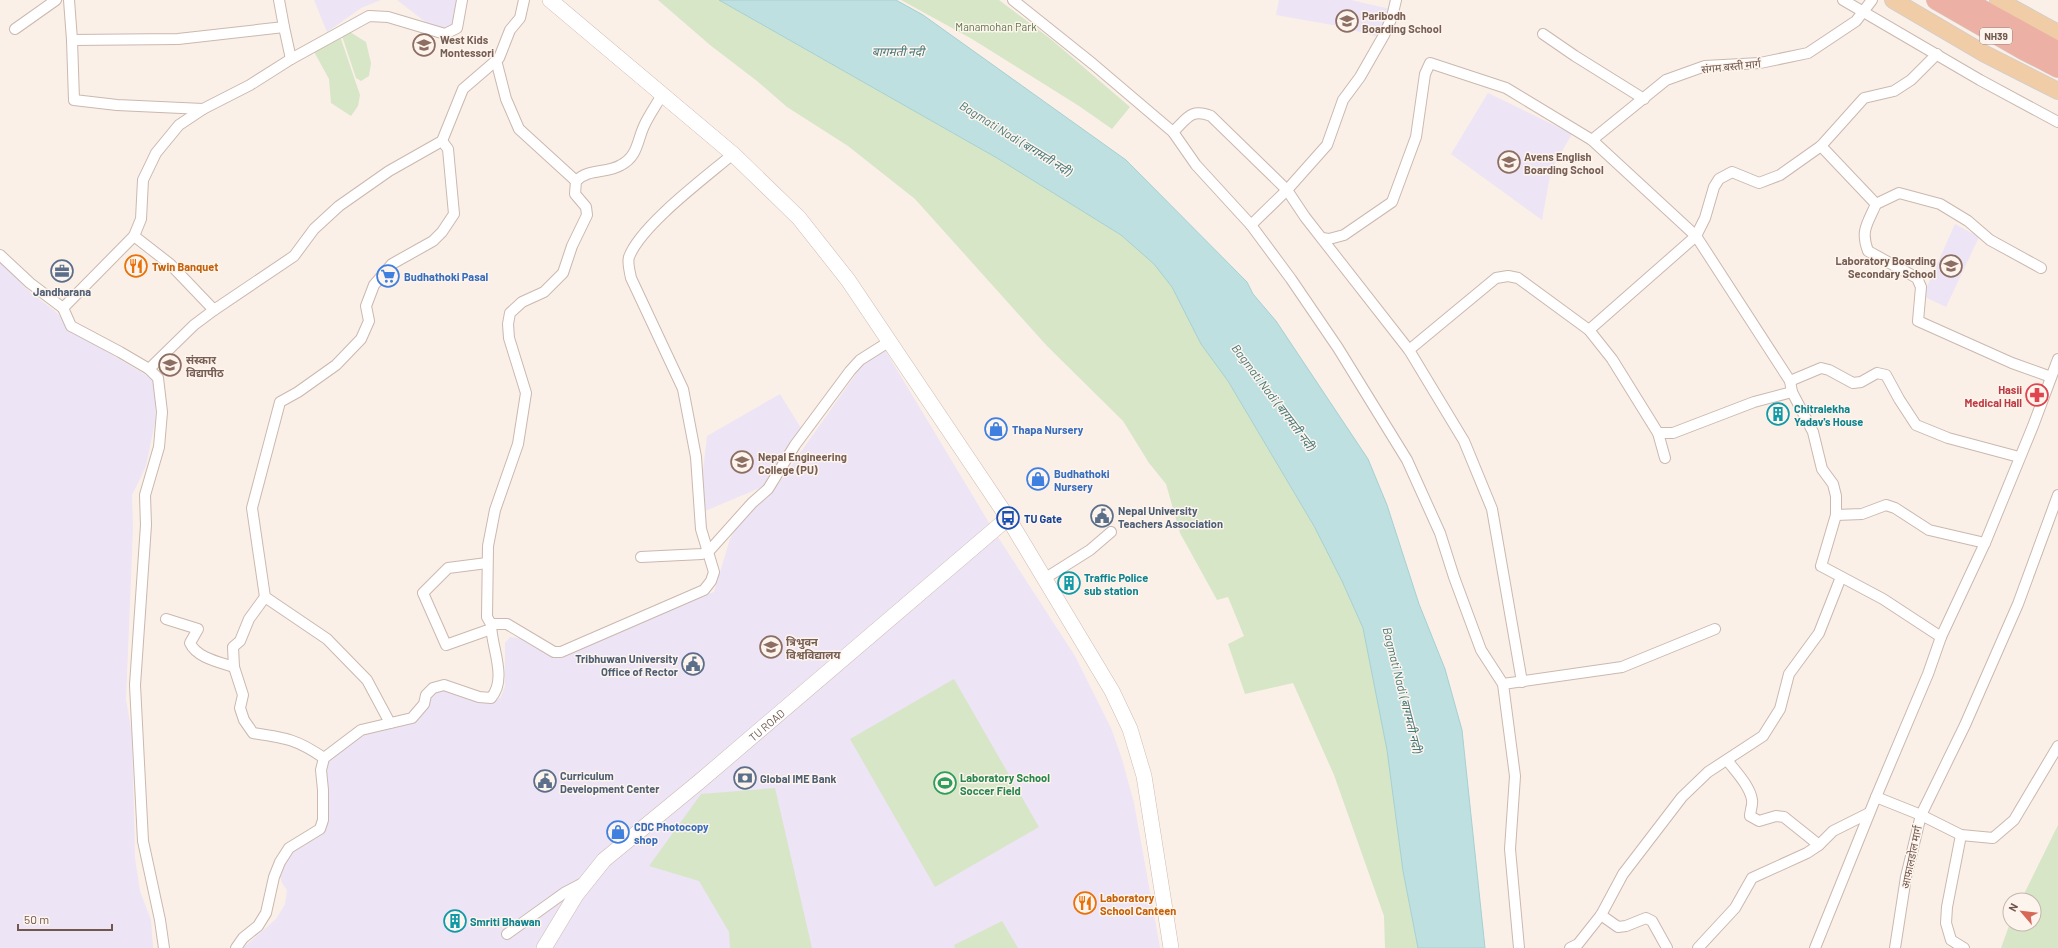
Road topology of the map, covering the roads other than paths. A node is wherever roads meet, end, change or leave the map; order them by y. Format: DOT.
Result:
graph roads {
  1 [pos="56,0"];
  2 [pos="70,0"];
  3 [pos="278,0"];
  4 [pos="462,0"];
  5 [pos="524,0"];
  6 [pos="550,0"];
  7 [pos="1013,0"];
  8 [pos="1396,0"];
  9 [pos="1843,0"];
  10 [pos="1872,0"];
  11 [pos="1893,0"];
  12 [pos="1936,0"];
  13 [pos="1965,0"];
  14 [pos="1998,0"];
  15 [pos="1862,12"];
  16 [pos="284,27"];
  17 [pos="16,29"];
  18 [pos="2058,33"];
  19 [pos="1543,34"];
  20 [pos="72,40"];
  21 [pos="2058,50"];
  22 [pos="1937,54"];
  23 [pos="291,59"];
  24 [pos="496,60"];
  25 [pos="2058,68"];
  26 [pos="2058,92"];
  27 [pos="663,93"];
  28 [pos="1644,99"];
  29 [pos="203,109"];
  30 [pos="2058,122"];
  31 [pos="1172,132"];
  32 [pos="1592,140"];
  33 [pos="442,141"];
  34 [pos="1821,146"];
  35 [pos="733,154"];
  36 [pos="576,181"];
  37 [pos="1288,190"];
  38 [pos="1876,204"];
  39 [pos="1251,225"];
  40 [pos="134,236"];
  41 [pos="1696,236"];
  42 [pos="1322,238"];
  43 [pos="0,255"];
  44 [pos="2041,268"];
  45 [pos="63,308"];
  46 [pos="214,310"];
  47 [pos="1589,330"];
  48 [pos="890,341"];
  49 [pos="1409,350"];
  50 [pos="2058,359"];
  51 [pos="149,369"];
  52 [pos="2051,377"];
  53 [pos="1791,387"];
  54 [pos="1658,433"];
  55 [pos="2019,457"];
  56 [pos="1665,458"];
  57 [pos="2058,495"];
  58 [pos="1836,515"];
  59 [pos="1008,518"];
  60 [pos="1111,532"];
  61 [pos="1985,543"];
  62 [pos="709,550"];
  63 [pos="641,557"];
  64 [pos="487,563"];
  65 [pos="1842,577"];
  66 [pos="1044,579"];
  67 [pos="265,597"];
  68 [pos="166,619"];
  69 [pos="491,627"];
  70 [pos="1715,629"];
  71 [pos="1941,636"];
  72 [pos="234,667"];
  73 [pos="1522,682"];
  74 [pos="1503,684"];
  75 [pos="390,723"];
  76 [pos="2058,746"];
  77 [pos="324,758"];
  78 [pos="1727,760"];
  79 [pos="1876,797"];
  80 [pos="1869,813"];
  81 [pos="1921,815"];
  82 [pos="1961,835"];
  83 [pos="1820,844"];
  84 [pos="589,880"];
  85 [pos="1601,915"];
  86 [pos="507,934"];
  87 [pos="164,948"];
  88 [pos="236,948"];
  89 [pos="544,948"];
  90 [pos="1171,948"];
  91 [pos="1519,948"];
  92 [pos="1570,948"];
  93 [pos="1667,948"];
  94 [pos="1698,948"];
  95 [pos="1815,948"];
  96 [pos="1895,948"];
  97 [pos="1964,948"];
  1 -- 17 [label="street"];
  2 -- 20 [label="street"];
  3 -- 16 [label="street"];
  4 -- 23 [label="street"];
  5 -- 24 [label="street"];
  6 -- 27 [label="main road"];
  7 -- 31 [label="street"];
  8 -- 37 [label="street"];
  9 -- 15 [label="street"];
  10 -- 15 [label="street, संगम बस्ती मार्ग"];
  11 -- 26 [label="main road"];
  12 -- 25 [label="highway, NH39"];
  13 -- 21 [label="highway, NH39"];
  14 -- 18 [label="main road"];
  15 -- 22 [label="street"];
  15 -- 28 [label="street, संगम बस्ती मार्ग"];
  16 -- 20 [label="street"];
  16 -- 23 [label="street"];
  19 -- 28 [label="street"];
  20 -- 29 [label="street"];
  22 -- 30 [label="street"];
  22 -- 34 [label="street"];
  23 -- 29 [label="street"];
  24 -- 33 [label="street"];
  24 -- 36 [label="street"];
  27 -- 35 [label="main road"];
  27 -- 36 [label="street"];
  28 -- 32 [label="street, संगम बस्ती मार्ग"];
  29 -- 40 [label="street"];
  31 -- 37 [label="street"];
  31 -- 39 [label="street"];
  32 -- 41 [label="street"];
  32 -- 42 [label="street"];
  33 -- 46 [label="street"];
  33 -- 67 [label="street"];
  34 -- 38 [label="street"];
  34 -- 41 [label="street"];
  35 -- 48 [label="main road"];
  35 -- 62 [label="street"];
  36 -- 64 [label="street"];
  37 -- 39 [label="street"];
  37 -- 42 [label="street"];
  38 -- 44 [label="street"];
  38 -- 52 [label="street"];
  39 -- 74 [label="street"];
  40 -- 45 [label="street"];
  40 -- 46 [label="street"];
  41 -- 47 [label="street"];
  41 -- 53 [label="street"];
  42 -- 49 [label="street"];
  43 -- 45 [label="street"];
  45 -- 51 [label="street"];
  46 -- 51 [label="street"];
  47 -- 49 [label="street"];
  47 -- 54 [label="street"];
  48 -- 59 [label="main road"];
  48 -- 62 [label="street"];
  49 -- 73 [label="street"];
  50 -- 52 [label="street"];
  51 -- 87 [label="street"];
  52 -- 55 [label="street"];
  53 -- 54 [label="street"];
  53 -- 55 [label="street"];
  53 -- 58 [label="street"];
  54 -- 56 [label="street"];
  55 -- 61 [label="street"];
  57 -- 81 [label="street"];
  58 -- 61 [label="street"];
  58 -- 65 [label="street"];
  59 -- 66 [label="main road"];
  59 -- 84 [label="main road, TU ROAD"];
  60 -- 66 [label="street"];
  61 -- 71 [label="street"];
  62 -- 63 [label="street"];
  62 -- 69 [label="street"];
  64 -- 69 [label="street"];
  64 -- 69 [label="street"];
  65 -- 71 [label="street"];
  65 -- 78 [label="street"];
  66 -- 90 [label="main road"];
  67 -- 72 [label="street"];
  67 -- 75 [label="street"];
  68 -- 72 [label="street"];
  69 -- 75 [label="street"];
  70 -- 73 [label="street"];
  71 -- 79 [label="street"];
  72 -- 77 [label="street"];
  73 -- 74 [label="street"];
  74 -- 91 [label="street"];
  75 -- 77 [label="street"];
  76 -- 82 [label="street"];
  77 -- 88 [label="street"];
  78 -- 83 [label="street"];
  78 -- 85 [label="street"];
  79 -- 80 [label="street"];
  79 -- 81 [label="street, आफालडोल मार्ग"];
  80 -- 83 [label="street"];
  80 -- 95 [label="street"];
  81 -- 82 [label="street"];
  81 -- 96 [label="street, आफालडोल मार्ग"];
  82 -- 97 [label="street"];
  83 -- 94 [label="street"];
  84 -- 86 [label="street"];
  84 -- 89 [label="main road, TU ROAD"];
  85 -- 92 [label="street"];
  85 -- 93 [label="street"];
}
